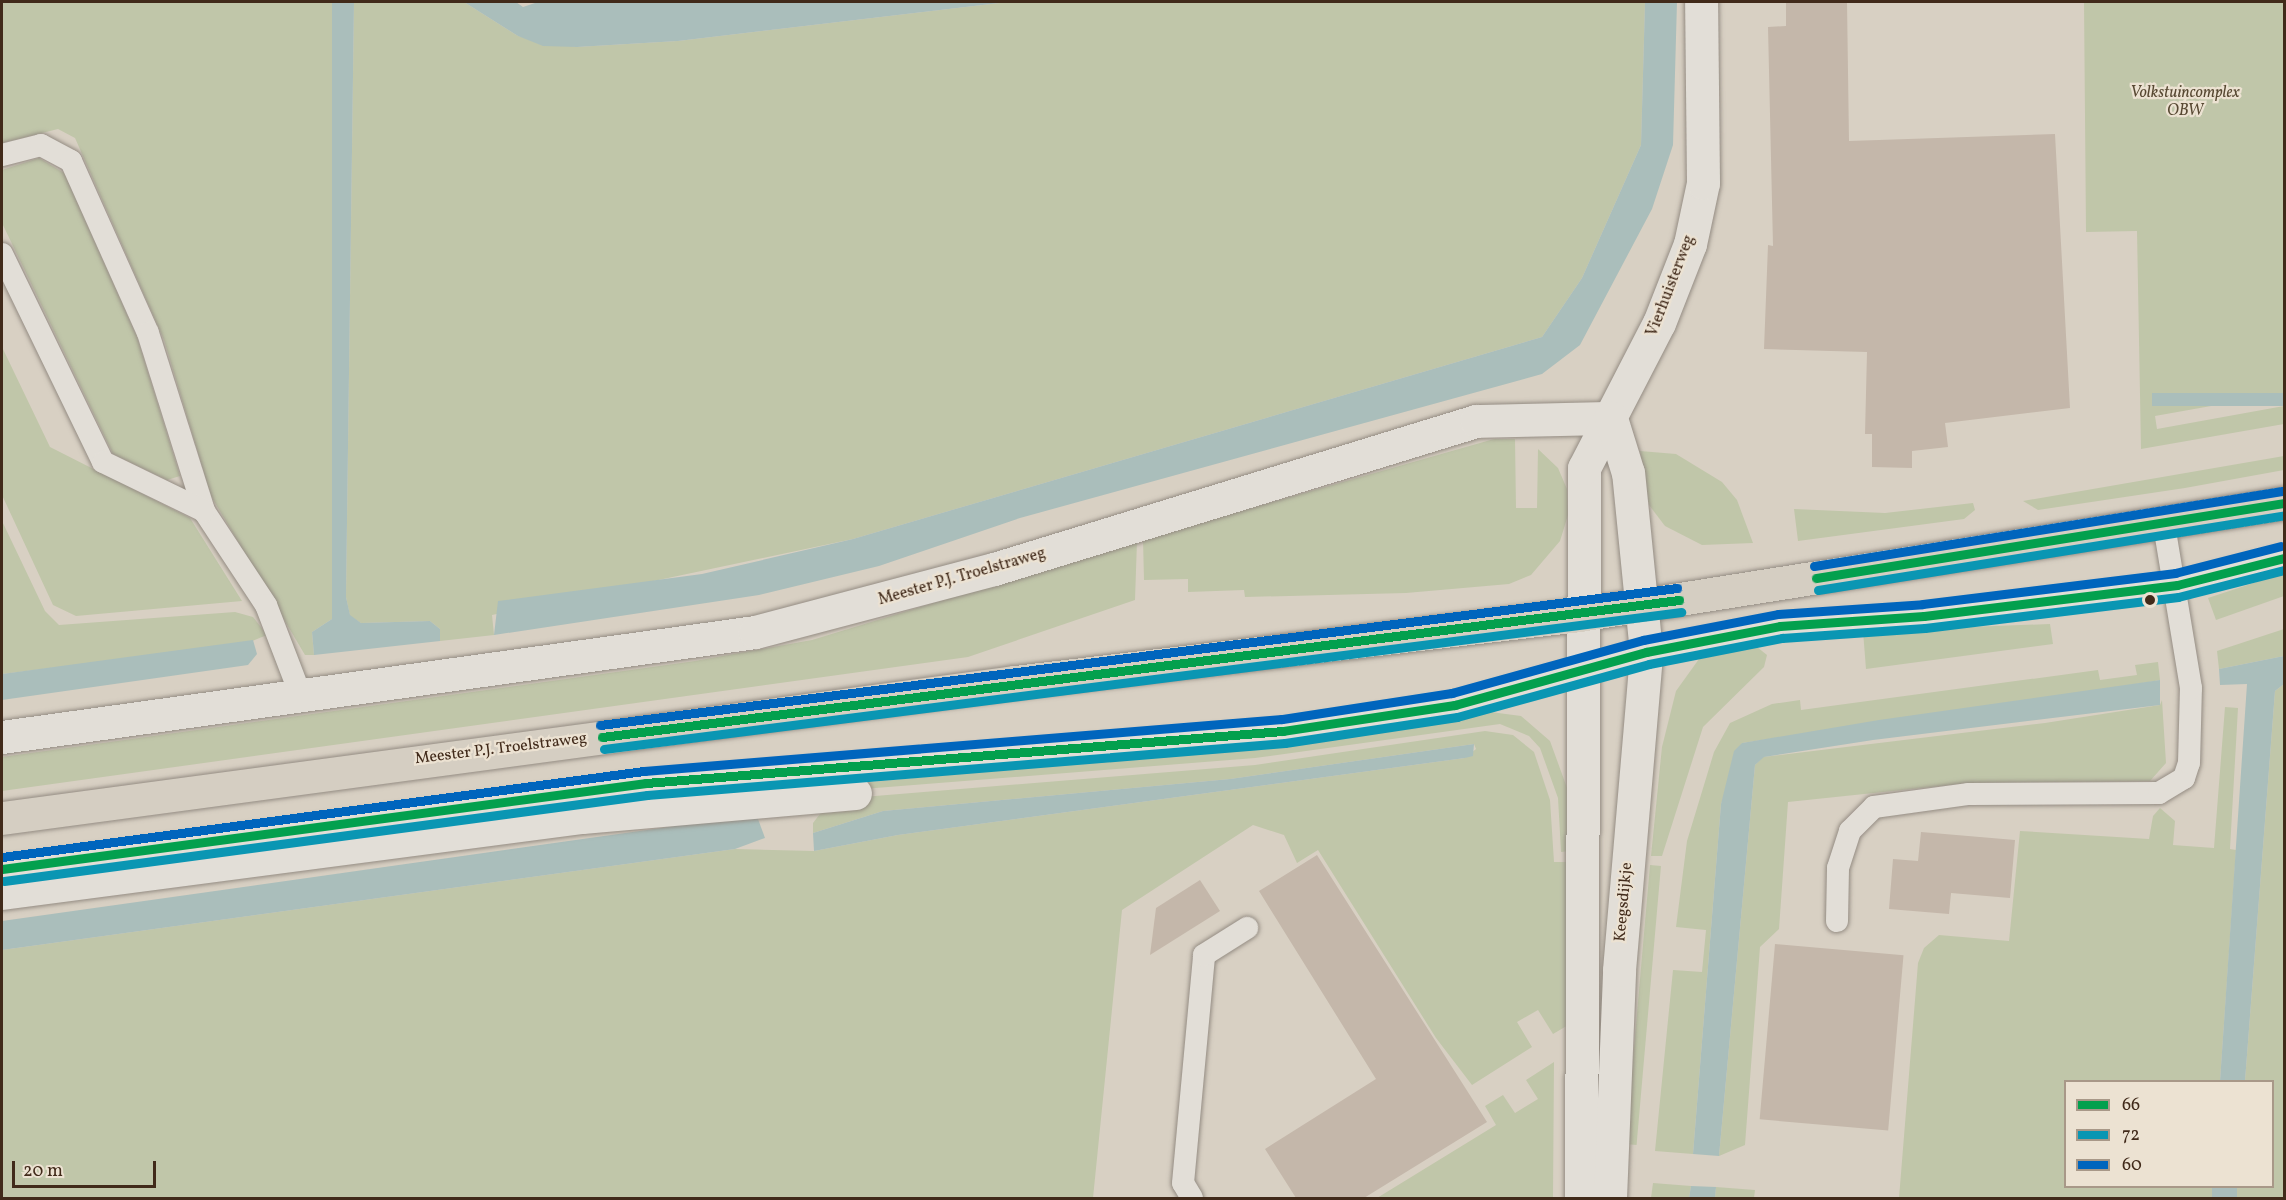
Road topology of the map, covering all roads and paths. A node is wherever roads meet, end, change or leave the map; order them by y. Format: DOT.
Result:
graph roads {
  1 [pos="1701,2"];
  2 [pos="2,155"];
  3 [pos="2,254"];
  4 [pos="1611,418"];
  5 [pos="2284,503"];
  6 [pos="204,511"];
  7 [pos="2164,525"];
  8 [pos="2284,558"];
  9 [pos="2177,585"];
  10 [pos="1644,606"];
  11 [pos="1579,615"];
  12 [pos="1646,652"];
  13 [pos="1580,670"];
  14 [pos="301,696"];
  15 [pos="2,736"];
  16 [pos="855,793"];
  17 [pos="2,818"];
  18 [pos="2,869"];
  19 [pos="2,893"];
  20 [pos="1837,921"];
  21 [pos="1247,928"];
  22 [pos="1192,1198"];
  23 [pos="1581,1198"];
  24 [pos="1610,1198"];
  1 -- 4 [label="street, Vierhuisterweg"];
  2 -- 6 [label="lane"];
  3 -- 6 [label="lane"];
  4 -- 10 [label="street"];
  4 -- 11 [label="street, Vierhuisterweg"];
  4 -- 14 [label="street, Meester P.J. Troelstraweg"];
  5 -- 7 [label="main road, Meester P.J. Troelstraweg"];
  6 -- 14 [label="lane"];
  7 -- 9 [label="lane"];
  7 -- 10 [label="main road, Meester P.J. Troelstraweg"];
  8 -- 9 [label="lane"];
  9 -- 12 [label="lane"];
  9 -- 20 [label="lane"];
  10 -- 11 [label="main road, Meester P.J. Troelstraweg"];
  10 -- 12 [label="street, Keegsdijkje"];
  11 -- 13 [label="street"];
  11 -- 17 [label="main road, Meester P.J. Troelstraweg"];
  12 -- 13 [label="lane"];
  12 -- 24 [label="street, Keegsdijkje"];
  13 -- 18 [label="lane"];
  13 -- 23 [label="street"];
  14 -- 15 [label="street, Meester P.J. Troelstraweg"];
  16 -- 19 [label="street"];
  21 -- 22 [label="lane"];
}
